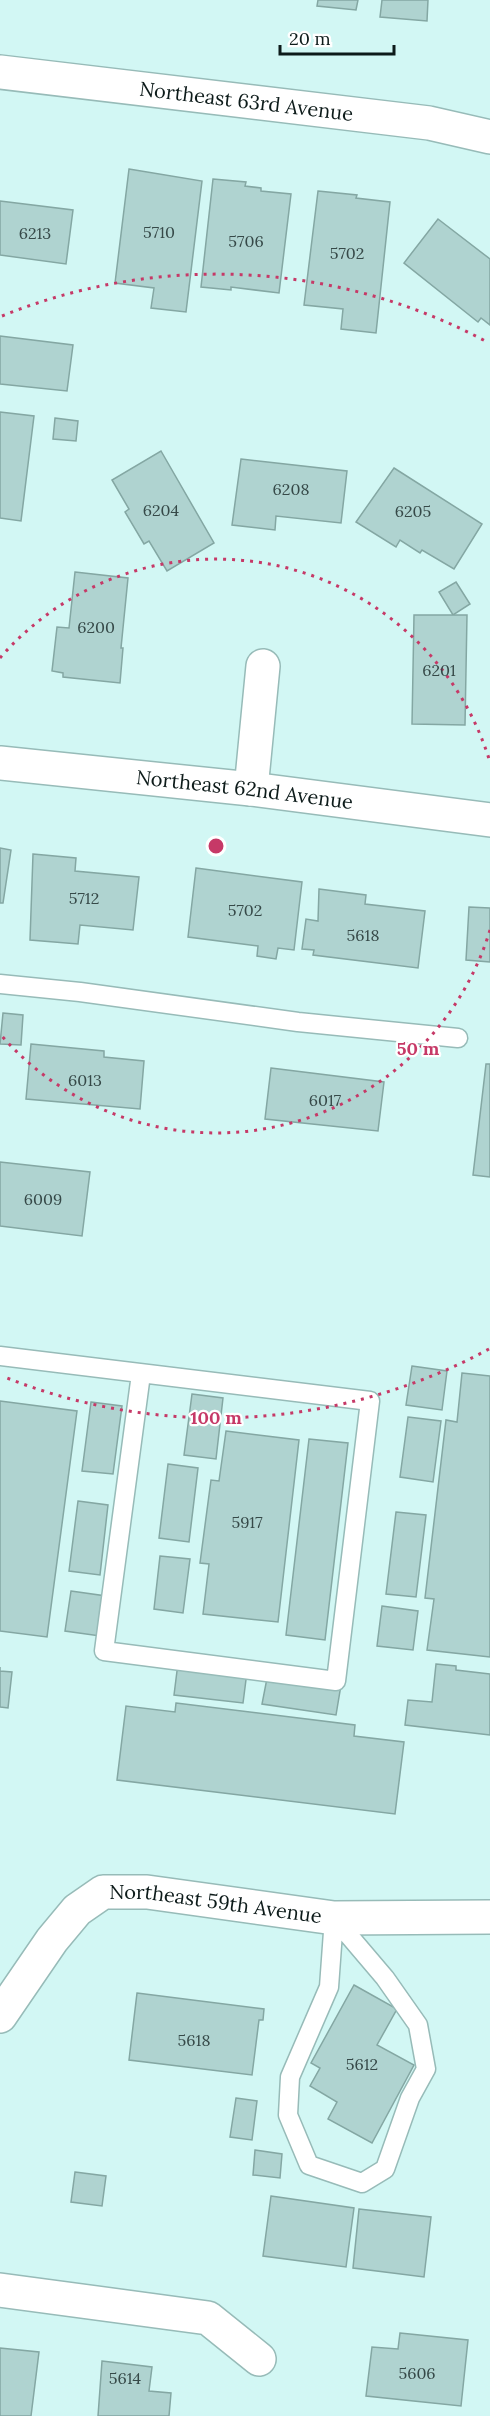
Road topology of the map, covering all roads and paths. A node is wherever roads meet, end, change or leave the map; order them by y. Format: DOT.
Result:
graph roads {
  1 [pos="0,72"];
  2 [pos="490,137"];
  3 [pos="263,666"];
  4 [pos="0,763"];
  5 [pos="251,789"];
  6 [pos="490,820"];
  7 [pos="0,984"];
  8 [pos="458,1038"];
  9 [pos="0,1356"];
  10 [pos="141,1374"];
  11 [pos="490,1917"];
  12 [pos="333,1918"];
  13 [pos="0,2016"];
  14 [pos="0,2290"];
  15 [pos="259,2359"];
  1 -- 2 [label="street, Northeast 63rd Avenue"];
  3 -- 5 [label="street"];
  4 -- 5 [label="street, Northeast 62nd Avenue"];
  5 -- 6 [label="street, Northeast 62nd Avenue"];
  7 -- 8 [label="lane"];
  9 -- 10 [label="lane"];
  10 -- 10 [label="lane"];
  11 -- 12 [label="street, Northeast 59th Avenue"];
  12 -- 12 [label="lane"];
  12 -- 13 [label="street, Northeast 59th Avenue"];
  14 -- 15 [label="street"];
}
